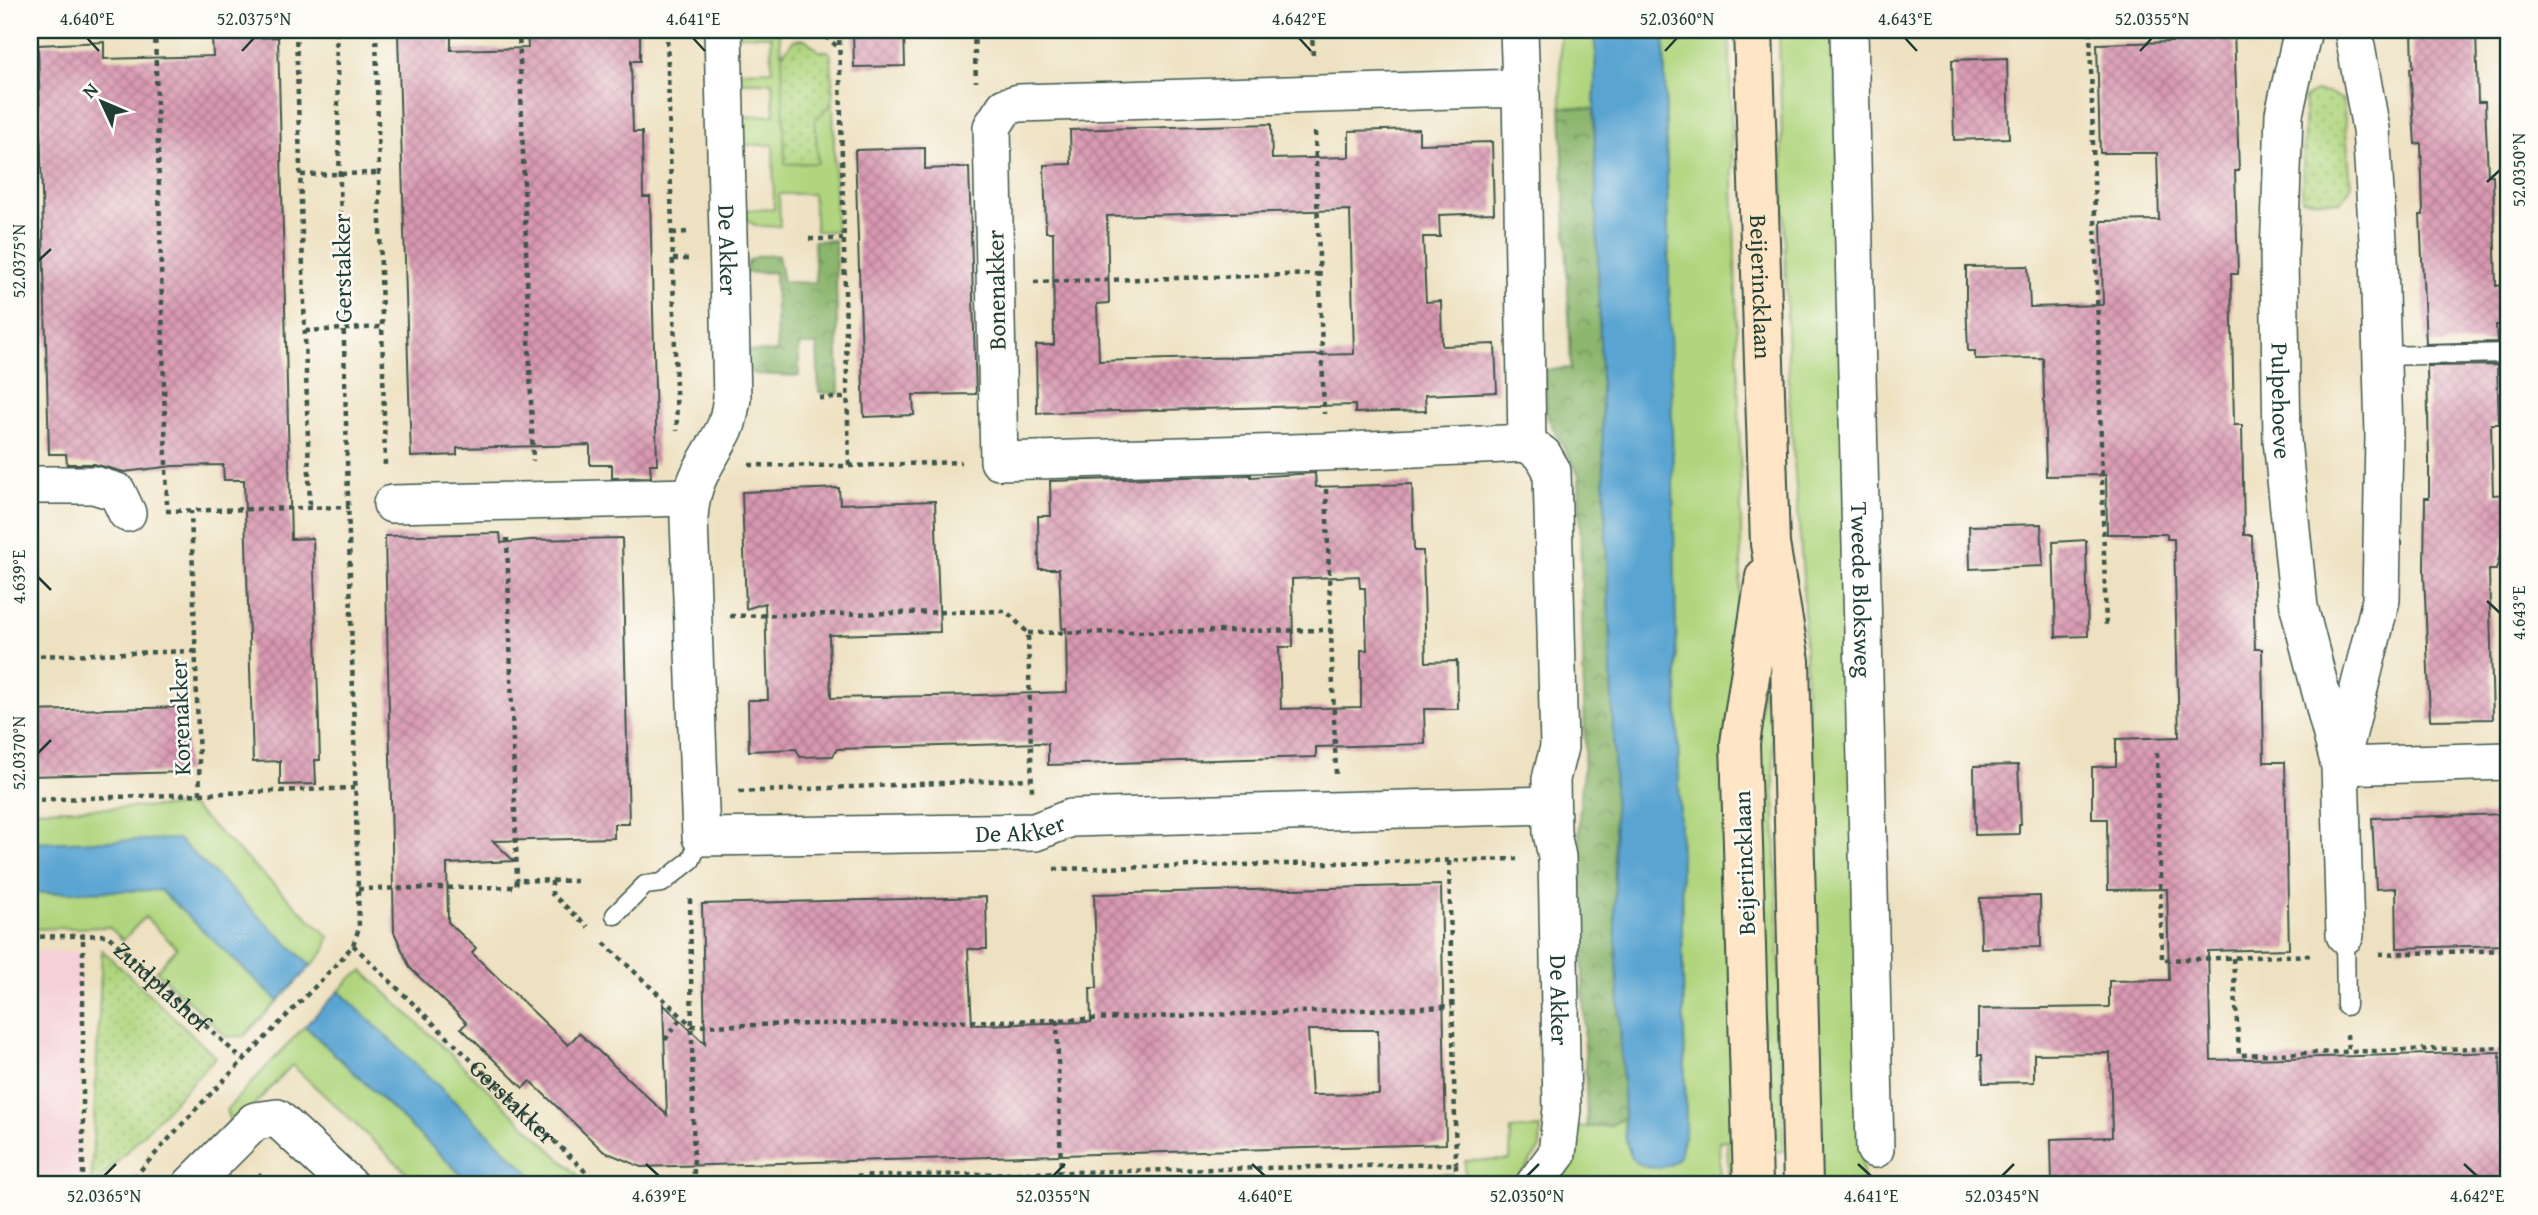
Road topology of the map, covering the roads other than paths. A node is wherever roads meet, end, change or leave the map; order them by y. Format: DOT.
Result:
graph roads {
  1 [pos="723,30"];
  2 [pos="1519,30"];
  3 [pos="1754,30"];
  4 [pos="1849,30"];
  5 [pos="2304,30"];
  6 [pos="2353,30"];
  7 [pos="1521,88"];
  8 [pos="2508,353"];
  9 [pos="2382,356"];
  10 [pos="1527,443"];
  11 [pos="696,481"];
  12 [pos="30,485"];
  13 [pos="389,491"];
  14 [pos="127,513"];
  15 [pos="1770,544"];
  16 [pos="2508,761"];
  17 [pos="2340,766"];
  18 [pos="1551,805"];
  19 [pos="701,837"];
  20 [pos="615,915"];
  21 [pos="2345,945"];
  22 [pos="2346,1006"];
  23 [pos="1875,1149"];
  24 [pos="191,1185"];
  25 [pos="349,1185"];
  26 [pos="1534,1185"];
  27 [pos="1753,1185"];
  28 [pos="1802,1185"];
  1 -- 11 [label="street, De Akker"];
  2 -- 7 [label="street"];
  3 -- 15 [label="main road, Beijerincklaan"];
  4 -- 23 [label="street, Tweede Bloksweg"];
  5 -- 17 [label="street, Pulpehoeve"];
  6 -- 9 [label="street, Pulpehoeve"];
  7 -- 10 [label="street"];
  7 -- 10 [label="street, Bonenakker"];
  8 -- 9 [label="lane"];
  9 -- 17 [label="street, Pulpehoeve"];
  10 -- 18 [label="street, De Akker"];
  11 -- 13 [label="street"];
  11 -- 19 [label="street, De Akker"];
  12 -- 14 [label="street"];
  15 -- 27 [label="main road, Beijerincklaan"];
  15 -- 28 [label="main road, Beijerincklaan"];
  16 -- 17 [label="street"];
  17 -- 21 [label="street, Pulpehoeve"];
  18 -- 19 [label="street, De Akker"];
  18 -- 26 [label="street, De Akker"];
  19 -- 20 [label="lane"];
  21 -- 22 [label="lane"];
  24 -- 25 [label="street"];
}
